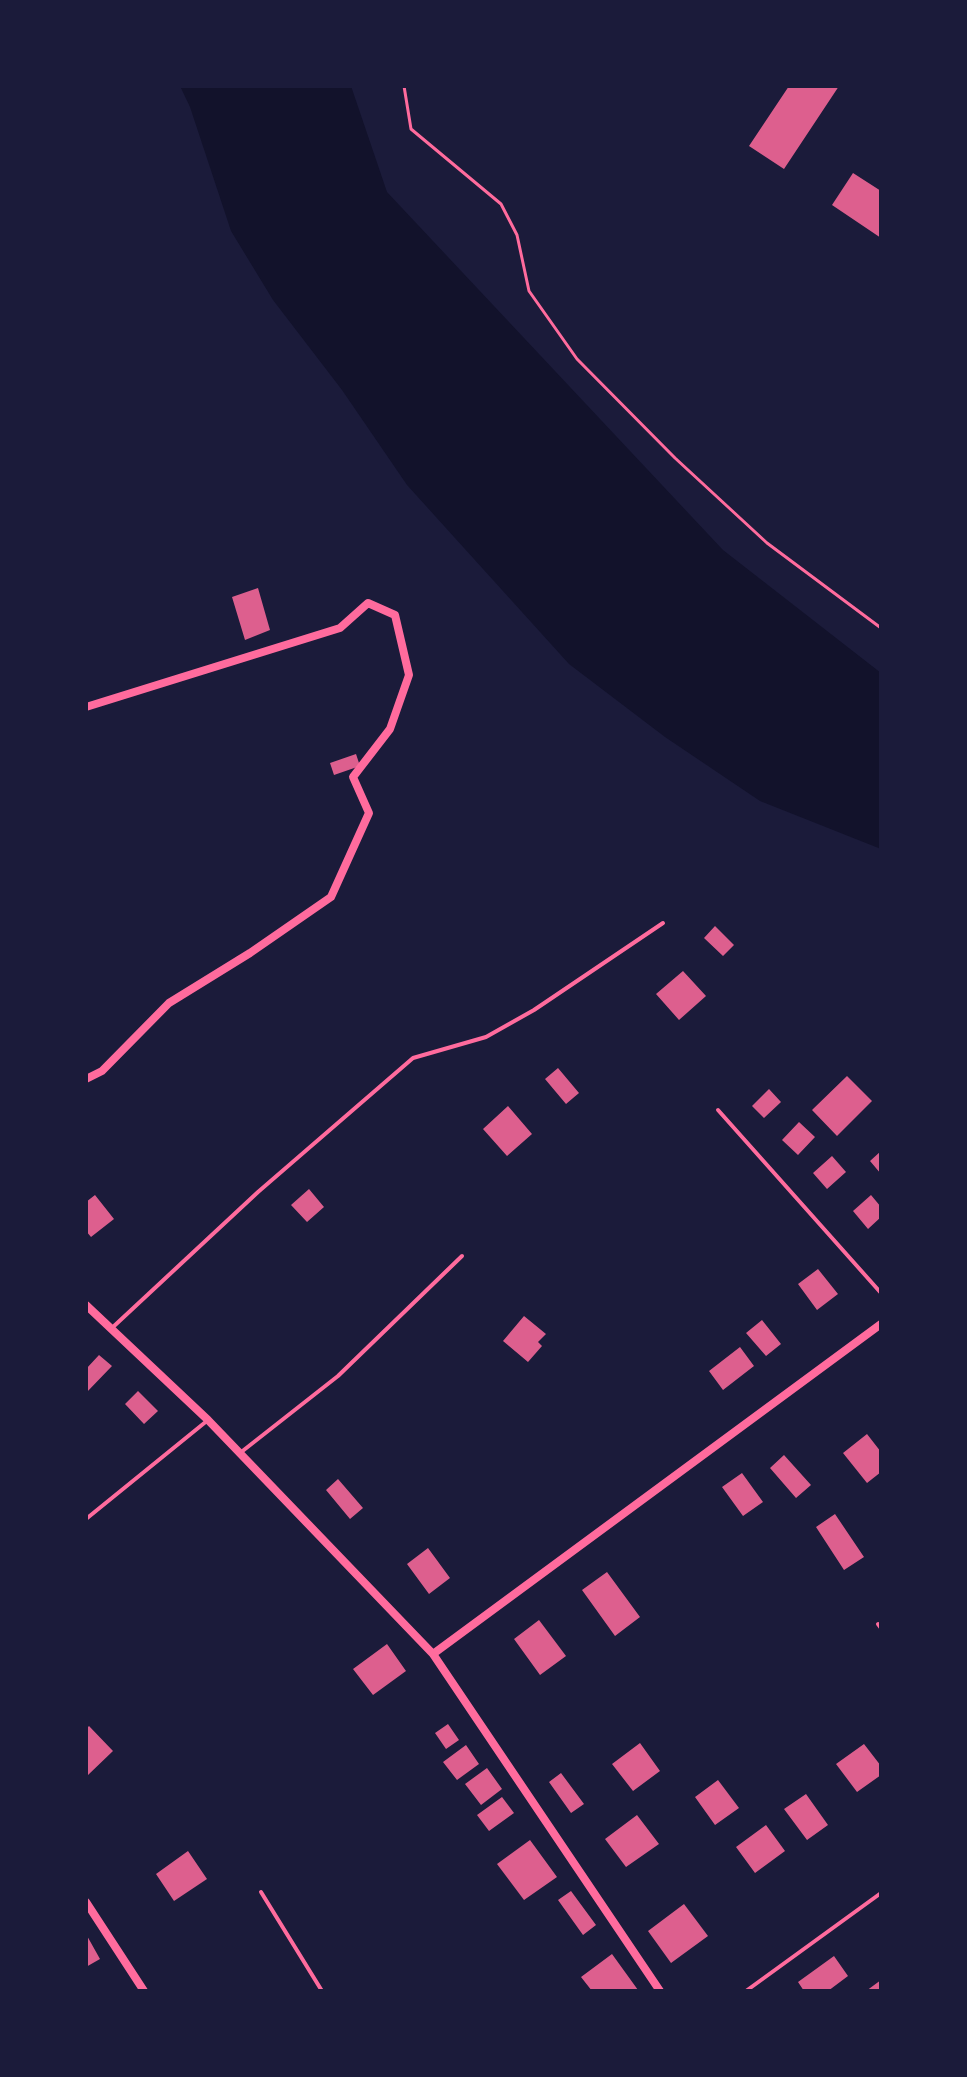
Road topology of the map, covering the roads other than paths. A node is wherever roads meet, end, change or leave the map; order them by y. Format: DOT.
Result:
graph roads {
  1 [pos="86,707"];
  2 [pos="663,923"];
  3 [pos="86,1079"];
  4 [pos="718,1110"];
  5 [pos="462,1256"];
  6 [pos="881,1293"];
  7 [pos="86,1305"];
  8 [pos="881,1324"];
  9 [pos="111,1329"];
  10 [pos="208,1420"];
  11 [pos="240,1453"];
  12 [pos="86,1519"];
  13 [pos="433,1654"];
  14 [pos="261,1892"];
  15 [pos="881,1893"];
  16 [pos="86,1902"];
  17 [pos="144,1991"];
  18 [pos="322,1991"];
  19 [pos="660,1991"];
  20 [pos="746,1991"];
  1 -- 3 [label="street"];
  2 -- 9 [label="lane"];
  4 -- 6 [label="lane"];
  5 -- 11 [label="lane"];
  7 -- 9 [label="street"];
  8 -- 13 [label="street"];
  9 -- 10 [label="street"];
  10 -- 11 [label="street"];
  10 -- 12 [label="lane"];
  11 -- 13 [label="street"];
  13 -- 19 [label="street"];
  14 -- 18 [label="lane"];
  15 -- 20 [label="lane"];
  16 -- 17 [label="street"];
}
